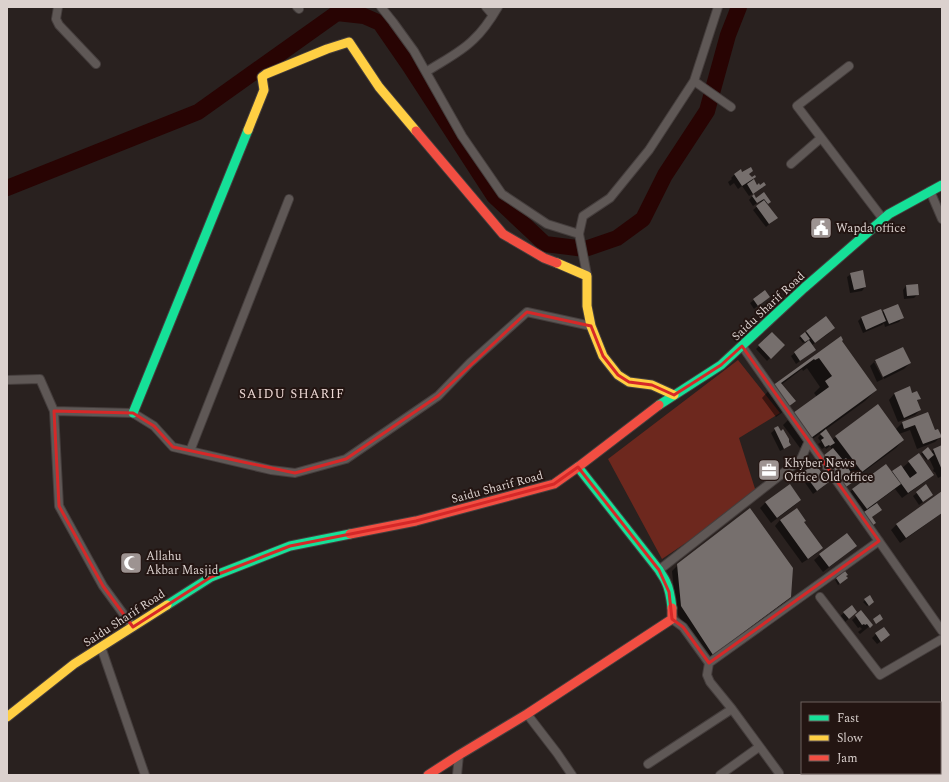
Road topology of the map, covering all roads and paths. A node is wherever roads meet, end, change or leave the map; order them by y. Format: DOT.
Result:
graph roads {
  1 [pos="58,7"];
  2 [pos="381,7"];
  3 [pos="486,7"];
  4 [pos="498,7"];
  5 [pos="718,7"];
  6 [pos="493,15"];
  7 [pos="96,64"];
  8 [pos="849,66"];
  9 [pos="426,72"];
  10 [pos="694,81"];
  11 [pos="731,107"];
  12 [pos="821,138"];
  13 [pos="791,164"];
  14 [pos="942,185"];
  15 [pos="930,191"];
  16 [pos="289,199"];
  17 [pos="883,219"];
  18 [pos="942,220"];
  19 [pos="580,234"];
  20 [pos="587,275"];
  21 [pos="591,326"];
  22 [pos="742,346"];
  23 [pos="7,380"];
  24 [pos="674,395"];
  25 [pos="54,412"];
  26 [pos="133,413"];
  27 [pos="809,441"];
  28 [pos="190,451"];
  29 [pos="578,467"];
  30 [pos="879,541"];
  31 [pos="658,570"];
  32 [pos="820,597"];
  33 [pos="672,619"];
  34 [pos="133,627"];
  35 [pos="942,631"];
  36 [pos="942,639"];
  37 [pos="101,647"];
  38 [pos="710,663"];
  39 [pos="732,709"];
  40 [pos="527,714"];
  41 [pos="7,717"];
  42 [pos="759,747"];
  43 [pos="460,754"];
  44 [pos="648,764"];
  45 [pos="778,773"];
  46 [pos="145,775"];
  47 [pos="428,775"];
  48 [pos="457,775"];
  49 [pos="572,775"];
  50 [pos="720,775"];
  1 -- 7 [label="street"];
  2 -- 9 [label="street"];
  3 -- 6 [label="street"];
  4 -- 6 [label="street"];
  5 -- 10 [label="street"];
  6 -- 9 [label="street"];
  8 -- 12 [label="street"];
  9 -- 19 [label="street"];
  10 -- 11 [label="street"];
  10 -- 19 [label="street"];
  12 -- 13 [label="street"];
  12 -- 17 [label="street"];
  14 -- 15 [label="street, Saidu Sharif Road"];
  15 -- 17 [label="street, Saidu Sharif Road"];
  15 -- 18 [label="street"];
  16 -- 28 [label="street"];
  17 -- 22 [label="street, Saidu Sharif Road"];
  19 -- 20 [label="street"];
  20 -- 21 [label="street"];
  20 -- 26 [label="street"];
  21 -- 24 [label="street"];
  21 -- 28 [label="street"];
  22 -- 24 [label="street, Saidu Sharif Road"];
  22 -- 27 [label="street"];
  23 -- 25 [label="street"];
  24 -- 29 [label="street, Saidu Sharif Road"];
  25 -- 26 [label="street"];
  25 -- 34 [label="street"];
  26 -- 28 [label="street"];
  27 -- 30 [label="street"];
  27 -- 31 [label="street"];
  29 -- 31 [label="street"];
  29 -- 34 [label="street, Saidu Sharif Road"];
  30 -- 35 [label="street"];
  30 -- 38 [label="street"];
  31 -- 33 [label="street"];
  32 -- 36 [label="street"];
  33 -- 38 [label="street"];
  33 -- 40 [label="street"];
  34 -- 37 [label="street, Saidu Sharif Road"];
  37 -- 41 [label="street, Saidu Sharif Road"];
  37 -- 46 [label="street"];
  38 -- 39 [label="street"];
  39 -- 42 [label="street"];
  39 -- 44 [label="street"];
  40 -- 43 [label="street"];
  40 -- 49 [label="street"];
  42 -- 45 [label="street"];
  42 -- 50 [label="street"];
  43 -- 47 [label="street"];
  43 -- 48 [label="street"];
}
